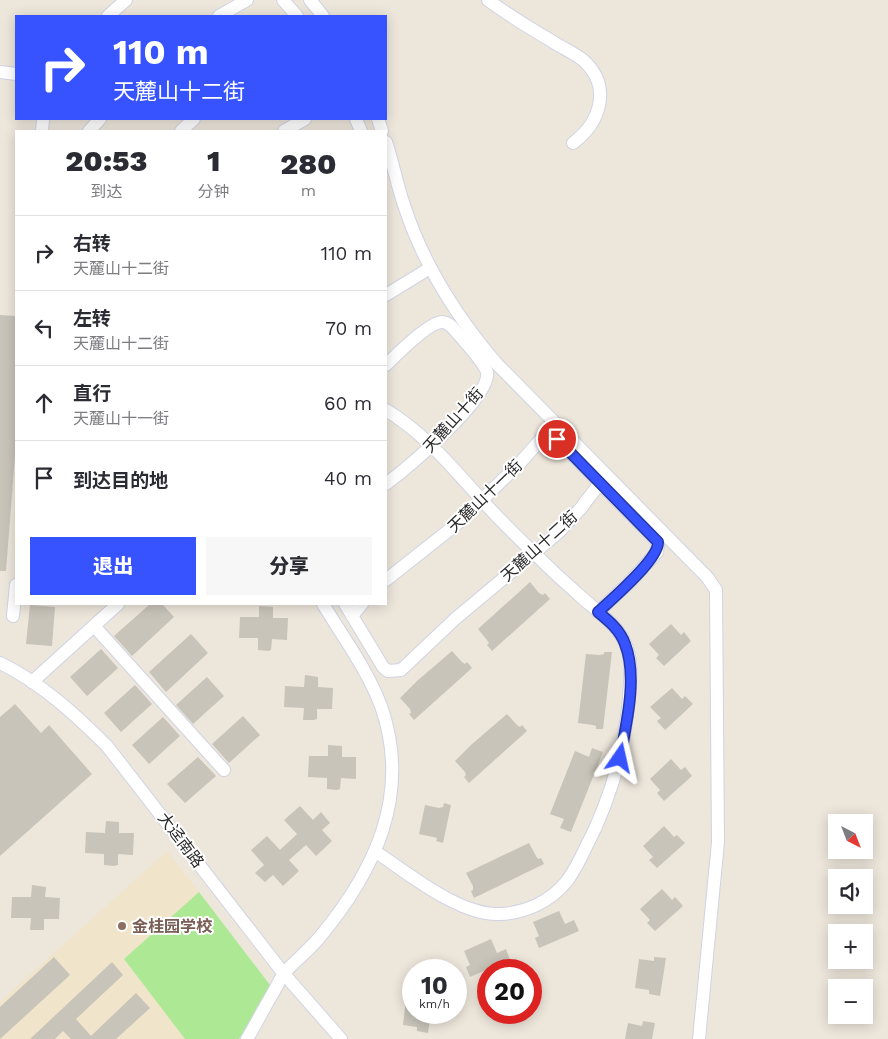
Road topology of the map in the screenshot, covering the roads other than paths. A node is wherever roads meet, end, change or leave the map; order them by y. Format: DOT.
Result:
graph roads {
  1 [pos="126,0"];
  2 [pos="248,0"];
  3 [pos="283,0"];
  4 [pos="310,0"];
  5 [pos="488,0"];
  6 [pos="109,15"];
  7 [pos="221,15"];
  8 [pos="296,15"];
  9 [pos="322,15"];
  10 [pos="0,72"];
  11 [pos="15,74"];
  12 [pos="99,120"];
  13 [pos="193,120"];
  14 [pos="304,120"];
  15 [pos="90,130"];
  16 [pos="182,130"];
  17 [pos="286,130"];
  18 [pos="573,143"];
  19 [pos="387,146"];
  20 [pos="430,268"];
  21 [pos="387,294"];
  22 [pos="387,364"];
  23 [pos="387,411"];
  24 [pos="433,445"];
  25 [pos="387,483"];
  26 [pos="600,483"];
  27 [pos="482,500"];
  28 [pos="535,554"];
  29 [pos="387,579"];
  30 [pos="15,595"];
  31 [pos="324,605"];
  32 [pos="345,605"];
  33 [pos="361,605"];
  34 [pos="106,609"];
  35 [pos="598,612"];
  36 [pos="13,616"];
  37 [pos="352,616"];
  38 [pos="94,626"];
  39 [pos="0,663"];
  40 [pos="32,682"];
  41 [pos="224,770"];
  42 [pos="376,852"];
  43 [pos="284,974"];
  44 [pos="247,1039"];
  45 [pos="341,1039"];
  46 [pos="699,1039"];
  1 -- 6 [label="street"];
  2 -- 7 [label="street"];
  3 -- 8 [label="street"];
  4 -- 9 [label="street"];
  5 -- 18 [label="street"];
  10 -- 11 [label="street"];
  12 -- 15 [label="street"];
  13 -- 16 [label="street"];
  14 -- 17 [label="street"];
  19 -- 20 [label="street"];
  20 -- 21 [label="street"];
  20 -- 46 [label="street"];
  22 -- 24 [label="street, 天麓山十街"];
  23 -- 24 [label="street"];
  24 -- 25 [label="street, 天麓山十街"];
  24 -- 27 [label="street"];
  26 -- 27 [label="street, 天麓山十一街"];
  26 -- 28 [label="street, 天麓山十二街"];
  26 -- 35 [label="street"];
  27 -- 28 [label="street"];
  27 -- 29 [label="street, 天麓山十一街"];
  28 -- 35 [label="street"];
  28 -- 37 [label="street, 天麓山十二街"];
  30 -- 36 [label="street"];
  31 -- 42 [label="street"];
  32 -- 37 [label="street"];
  33 -- 37 [label="street"];
  34 -- 38 [label="street"];
  35 -- 42 [label="street"];
  38 -- 40 [label="street"];
  38 -- 41 [label="street"];
  39 -- 40 [label="street, 大迳南路"];
  40 -- 43 [label="street, 大迳南路"];
  42 -- 43 [label="street"];
  43 -- 44 [label="street"];
  43 -- 45 [label="street, 大迳南路"];
}
